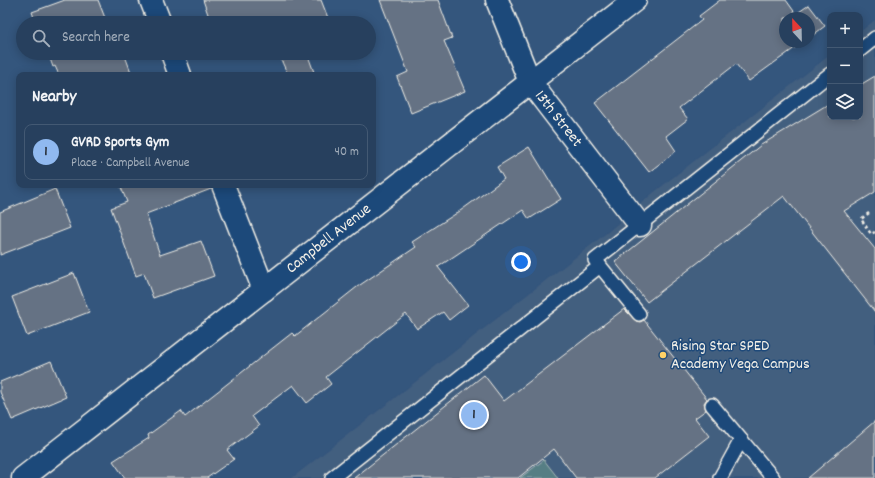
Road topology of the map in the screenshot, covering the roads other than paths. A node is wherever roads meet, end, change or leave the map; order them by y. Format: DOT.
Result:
graph roads {
  1 [pos="151,0"];
  2 [pos="497,0"];
  3 [pos="635,0"];
  4 [pos="157,16"];
  5 [pos="875,38"];
  6 [pos="862,48"];
  7 [pos="175,60"];
  8 [pos="179,72"];
  9 [pos="827,76"];
  10 [pos="530,82"];
  11 [pos="224,188"];
  12 [pos="640,225"];
  13 [pos="600,266"];
  14 [pos="264,290"];
  15 [pos="640,314"];
  16 [pos="712,405"];
  17 [pos="741,440"];
  18 [pos="23,478"];
  19 [pos="332,478"];
  20 [pos="720,478"];
  21 [pos="773,478"];
  1 -- 4 [label="street"];
  2 -- 10 [label="street, 13th Street"];
  3 -- 10 [label="street, Campbell Avenue"];
  5 -- 6 [label="lane"];
  7 -- 8 [label="street"];
  9 -- 12 [label="lane"];
  10 -- 12 [label="street, 13th Street"];
  10 -- 14 [label="street, Campbell Avenue"];
  11 -- 14 [label="street"];
  12 -- 13 [label="lane"];
  13 -- 15 [label="lane"];
  13 -- 19 [label="lane"];
  14 -- 18 [label="street, Campbell Avenue"];
  16 -- 17 [label="lane"];
  17 -- 20 [label="lane"];
  17 -- 21 [label="lane"];
}
